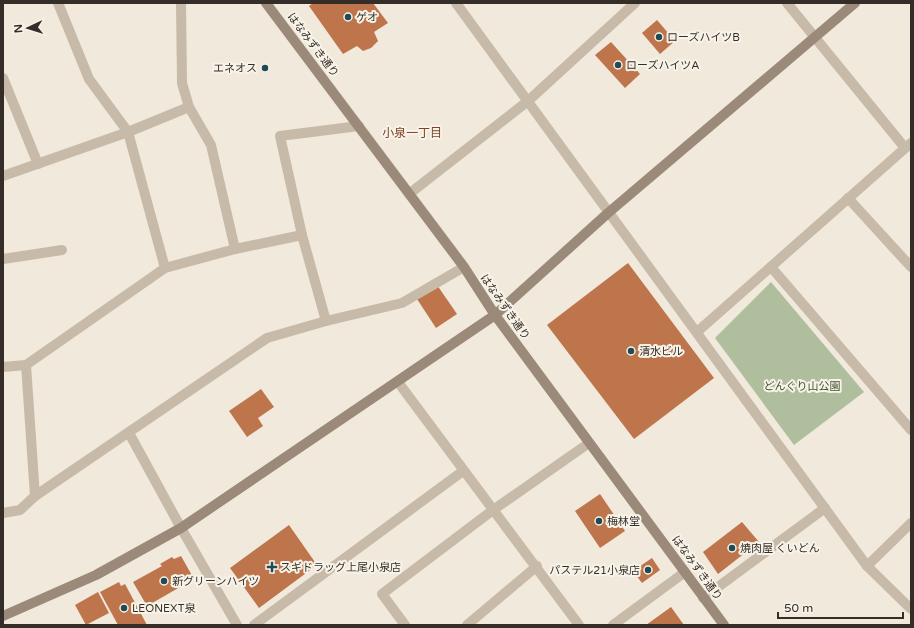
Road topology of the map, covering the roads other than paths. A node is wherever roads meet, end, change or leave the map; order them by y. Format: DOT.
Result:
graph roads {
  1 [pos="58,3"];
  2 [pos="181,3"];
  3 [pos="266,3"];
  4 [pos="456,3"];
  5 [pos="635,3"];
  6 [pos="787,3"];
  7 [pos="855,3"];
  8 [pos="816,38"];
  9 [pos="3,78"];
  10 [pos="528,101"];
  11 [pos="189,107"];
  12 [pos="359,126"];
  13 [pos="128,132"];
  14 [pos="908,145"];
  15 [pos="38,164"];
  16 [pos="3,176"];
  17 [pos="409,194"];
  18 [pos="848,198"];
  19 [pos="608,213"];
  20 [pos="302,235"];
  21 [pos="235,249"];
  22 [pos="62,250"];
  23 [pos="3,259"];
  24 [pos="464,267"];
  25 [pos="771,267"];
  26 [pos="911,267"];
  27 [pos="164,268"];
  28 [pos="495,315"];
  29 [pos="326,321"];
  30 [pos="697,332"];
  31 [pos="26,366"];
  32 [pos="3,367"];
  33 [pos="398,382"];
  34 [pos="911,430"];
  35 [pos="129,433"];
  36 [pos="589,442"];
  37 [pos="463,471"];
  38 [pos="35,496"];
  39 [pos="825,508"];
  40 [pos="493,510"];
  41 [pos="3,513"];
  42 [pos="911,523"];
  43 [pos="181,528"];
  44 [pos="537,566"];
  45 [pos="867,566"];
  46 [pos="685,572"];
  47 [pos="703,598"];
  48 [pos="911,609"];
  49 [pos="3,616"];
  50 [pos="237,625"];
  51 [pos="254,625"];
  52 [pos="404,625"];
  53 [pos="467,625"];
  54 [pos="579,625"];
  55 [pos="613,625"];
  56 [pos="724,625"];
  1 -- 13 [label="street"];
  2 -- 11 [label="street"];
  3 -- 12 [label="street, はなみずき通り"];
  4 -- 10 [label="street"];
  5 -- 10 [label="street"];
  6 -- 8 [label="street"];
  7 -- 8 [label="street"];
  8 -- 14 [label="street"];
  8 -- 19 [label="street"];
  9 -- 15 [label="street"];
  10 -- 17 [label="street"];
  10 -- 19 [label="street"];
  11 -- 13 [label="street"];
  11 -- 21 [label="street"];
  12 -- 17 [label="street, はなみずき通り"];
  12 -- 20 [label="street"];
  13 -- 15 [label="street"];
  13 -- 27 [label="street"];
  14 -- 18 [label="street"];
  15 -- 16 [label="street"];
  17 -- 24 [label="street, はなみずき通り"];
  18 -- 25 [label="street"];
  18 -- 26 [label="street"];
  19 -- 28 [label="street"];
  19 -- 30 [label="street"];
  20 -- 21 [label="street"];
  20 -- 29 [label="street"];
  21 -- 27 [label="street"];
  22 -- 23 [label="street"];
  24 -- 28 [label="street, はなみずき通り"];
  24 -- 29 [label="street"];
  25 -- 30 [label="street"];
  25 -- 34 [label="street"];
  27 -- 31 [label="street"];
  28 -- 33 [label="street"];
  28 -- 36 [label="street, はなみずき通り"];
  29 -- 35 [label="street"];
  30 -- 39 [label="street"];
  31 -- 32 [label="street"];
  31 -- 38 [label="street"];
  33 -- 37 [label="street"];
  33 -- 43 [label="street"];
  35 -- 38 [label="street"];
  35 -- 43 [label="street"];
  36 -- 40 [label="street"];
  36 -- 46 [label="street, はなみずき通り"];
  37 -- 40 [label="street"];
  37 -- 51 [label="street"];
  38 -- 41 [label="street"];
  39 -- 45 [label="street"];
  39 -- 47 [label="street"];
  40 -- 44 [label="street"];
  40 -- 52 [label="street"];
  42 -- 45 [label="street"];
  43 -- 49 [label="street"];
  43 -- 50 [label="street"];
  44 -- 53 [label="street"];
  44 -- 54 [label="street"];
  45 -- 48 [label="street"];
  46 -- 47 [label="street, はなみずき通り"];
  46 -- 55 [label="street"];
  47 -- 56 [label="street, はなみずき通り"];
}
